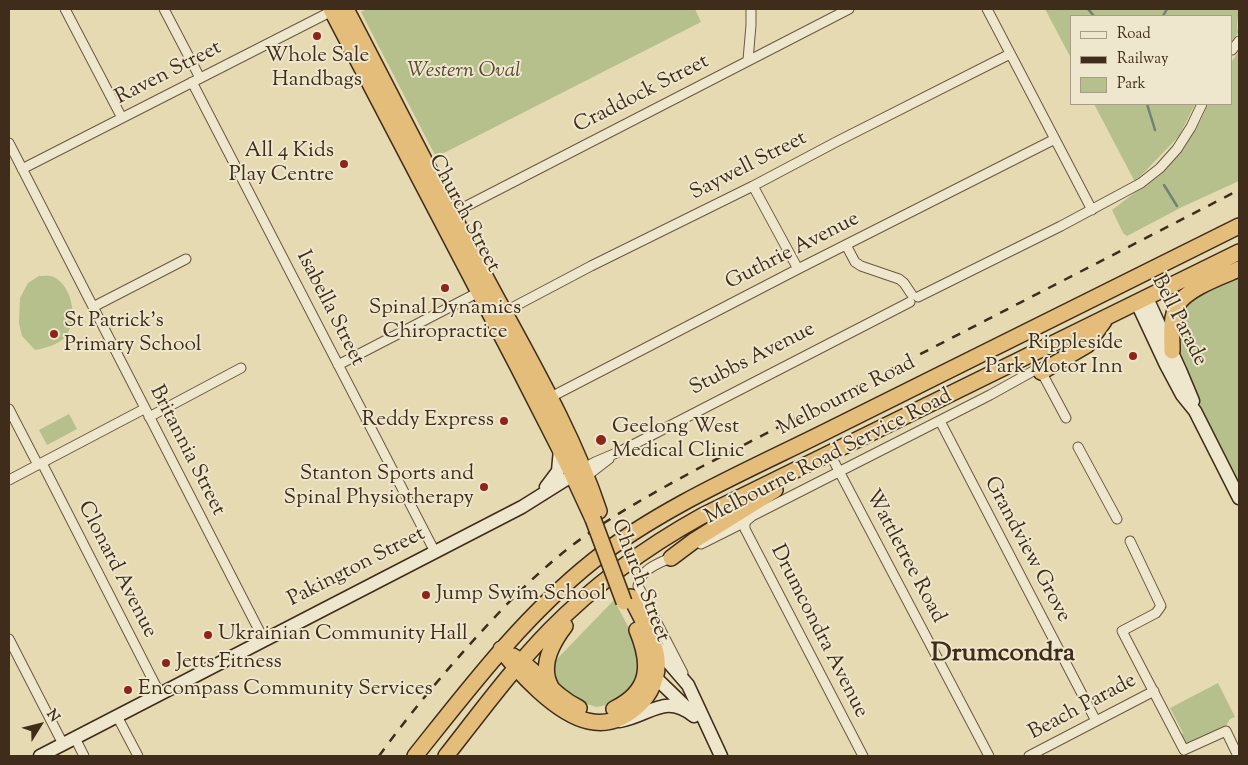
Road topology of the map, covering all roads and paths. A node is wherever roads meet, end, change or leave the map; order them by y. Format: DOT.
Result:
graph roads {
  1 [pos="65,9"];
  2 [pos="164,9"];
  3 [pos="337,9"];
  4 [pos="750,9"];
  5 [pos="849,9"];
  6 [pos="987,9"];
  7 [pos="1010,54"];
  8 [pos="748,60"];
  9 [pos="196,80"];
  10 [pos="1201,105"];
  11 [pos="122,118"];
  12 [pos="1054,139"];
  13 [pos="9,143"];
  14 [pos="22,169"];
  15 [pos="754,186"];
  16 [pos="1092,210"];
  17 [pos="452,214"];
  18 [pos="1239,226"];
  19 [pos="846,245"];
  20 [pos="1239,252"];
  21 [pos="186,259"];
  22 [pos="1239,268"];
  23 [pos="798,269"];
  24 [pos="1132,278"];
  25 [pos="479,292"];
  26 [pos="913,298"];
  27 [pos="1142,300"];
  28 [pos="93,307"];
  29 [pos="504,312"];
  30 [pos="1107,318"];
  31 [pos="1172,351"];
  32 [pos="338,365"];
  33 [pos="241,368"];
  34 [pos="1041,372"];
  35 [pos="549,398"];
  36 [pos="9,409"];
  37 [pos="1195,411"];
  38 [pos="147,413"];
  39 [pos="1066,418"];
  40 [pos="940,421"];
  41 [pos="1078,447"];
  42 [pos="560,449"];
  43 [pos="830,454"];
  44 [pos="40,464"];
  45 [pos="839,471"];
  46 [pos="580,475"];
  47 [pos="9,480"];
  48 [pos="1239,498"];
  49 [pos="534,500"];
  50 [pos="1117,519"];
  51 [pos="745,522"];
  52 [pos="1130,542"];
  53 [pos="435,552"];
  54 [pos="670,558"];
  55 [pos="600,585"];
  56 [pos="631,595"];
  57 [pos="642,622"];
  58 [pos="9,639"];
  59 [pos="264,640"];
  60 [pos="501,649"];
  61 [pos="646,662"];
  62 [pos="519,665"];
  63 [pos="656,678"];
  64 [pos="688,684"];
  65 [pos="553,689"];
  66 [pos="1154,690"];
  67 [pos="160,694"];
  68 [pos="678,698"];
  69 [pos="554,705"];
  70 [pos="486,706"];
  71 [pos="664,706"];
  72 [pos="117,716"];
  73 [pos="694,716"];
  74 [pos="1096,721"];
  75 [pos="592,722"];
  76 [pos="710,734"];
  77 [pos="75,738"];
  78 [pos="63,744"];
  79 [pos="40,756"];
  80 [pos="84,756"];
  81 [pos="138,756"];
  82 [pos="415,756"];
  83 [pos="446,756"];
  84 [pos="721,756"];
  85 [pos="863,756"];
  86 [pos="989,756"];
  87 [pos="1029,756"];
  88 [pos="1238,756"];
  1 -- 11 [label="street"];
  2 -- 9 [label="street, Isabella Street"];
  3 -- 9 [label="street, Raven Street"];
  3 -- 17 [label="highway, Church Street"];
  3 -- 25 [label="highway, Church Street"];
  4 -- 8 [label="street"];
  5 -- 8 [label="street, Craddock Street"];
  6 -- 7 [label="street"];
  7 -- 12 [label="street"];
  7 -- 15 [label="street, Saywell Street"];
  8 -- 17 [label="street, Craddock Street"];
  9 -- 11 [label="street, Raven Street"];
  9 -- 32 [label="street, Isabella Street"];
  10 -- 16 [label="street, Stubbs Avenue"];
  11 -- 14 [label="street, Raven Street"];
  12 -- 16 [label="street"];
  12 -- 19 [label="street, Guthrie Avenue"];
  13 -- 14 [label="street, Britannia Street"];
  14 -- 28 [label="street, Britannia Street"];
  15 -- 23 [label="street"];
  15 -- 29 [label="street, Saywell Street"];
  16 -- 26 [label="street, Stubbs Avenue"];
  17 -- 29 [label="highway, Church Street"];
  18 -- 24 [label="highway, Melbourne Road"];
  19 -- 23 [label="street, Guthrie Avenue"];
  19 -- 26 [label="street"];
  20 -- 27 [label="highway, Melbourne Road"];
  21 -- 28 [label="street"];
  22 -- 31 [label="highway"];
  23 -- 35 [label="street, Guthrie Avenue"];
  24 -- 27 [label="highway, Bell Parade"];
  24 -- 60 [label="highway, Melbourne Road"];
  25 -- 32 [label="street"];
  25 -- 42 [label="highway, Church Street"];
  26 -- 46 [label="street, Stubbs Avenue"];
  27 -- 30 [label="highway, Melbourne Road"];
  27 -- 31 [label="street, Bell Parade"];
  27 -- 37 [label="street, Bell Parade"];
  28 -- 38 [label="street, Britannia Street"];
  29 -- 35 [label="highway, Church Street"];
  30 -- 34 [label="highway"];
  30 -- 43 [label="highway, Melbourne Road"];
  31 -- 37 [label="street, Bell Parade"];
  32 -- 53 [label="street, Isabella Street"];
  33 -- 38 [label="street"];
  34 -- 39 [label="street"];
  34 -- 40 [label="street, Melbourne Road Service Road"];
  35 -- 46 [label="highway, Church Street"];
  36 -- 44 [label="street, Clonard Avenue"];
  37 -- 48 [label="street, Bell Parade"];
  38 -- 44 [label="street"];
  38 -- 59 [label="street, Britannia Street"];
  40 -- 45 [label="street, Melbourne Road Service Road"];
  40 -- 74 [label="street, Grandview Grove"];
  41 -- 50 [label="street"];
  42 -- 46 [label="highway, Church Street"];
  42 -- 49 [label="street"];
  43 -- 45 [label="street, Wattletree Road"];
  43 -- 54 [label="highway"];
  43 -- 55 [label="highway, Melbourne Road"];
  44 -- 47 [label="street"];
  44 -- 67 [label="street, Clonard Avenue"];
  45 -- 51 [label="street, Melbourne Road Service Road"];
  45 -- 86 [label="street, Wattletree Road"];
  46 -- 49 [label="street, Pakington Street"];
  46 -- 56 [label="highway, Church Street"];
  49 -- 53 [label="street, Pakington Street"];
  51 -- 54 [label="street, Melbourne Road Service Road"];
  51 -- 85 [label="street, Drumcondra Avenue"];
  52 -- 66 [label="street"];
  53 -- 59 [label="street, Pakington Street"];
  54 -- 56 [label="street, Melbourne Road Service Road"];
  55 -- 62 [label="highway, Melbourne Road"];
  55 -- 65 [label="highway"];
  56 -- 57 [label="highway, Church Street"];
  56 -- 61 [label="highway, Church Street"];
  56 -- 64 [label="street"];
  57 -- 63 [label="highway, Church Street"];
  57 -- 64 [label="street"];
  58 -- 78 [label="street"];
  59 -- 67 [label="street, Pakington Street"];
  60 -- 62 [label="highway, Church Street"];
  60 -- 82 [label="highway, Melbourne Road"];
  61 -- 63 [label="highway"];
  61 -- 65 [label="highway, Church Street"];
  62 -- 65 [label="highway, Church Street"];
  62 -- 69 [label="highway, Church Street"];
  62 -- 70 [label="highway, Melbourne Road"];
  63 -- 68 [label="street"];
  63 -- 75 [label="highway, Church Street"];
  64 -- 68 [label="street"];
  64 -- 76 [label="street"];
  66 -- 74 [label="street, Beach Parade"];
  66 -- 88 [label="street"];
  67 -- 72 [label="street, Pakington Street"];
  68 -- 71 [label="street"];
  68 -- 73 [label="street"];
  69 -- 70 [label="highway"];
  69 -- 75 [label="highway, Church Street"];
  70 -- 83 [label="highway, Melbourne Road"];
  71 -- 73 [label="street"];
  71 -- 75 [label="street"];
  72 -- 77 [label="street, Pakington Street"];
  72 -- 81 [label="street"];
  73 -- 76 [label="street"];
  74 -- 87 [label="street, Beach Parade"];
  76 -- 84 [label="street"];
  77 -- 78 [label="street, Pakington Street"];
  77 -- 80 [label="street"];
  78 -- 79 [label="street, Pakington Street"];
}
